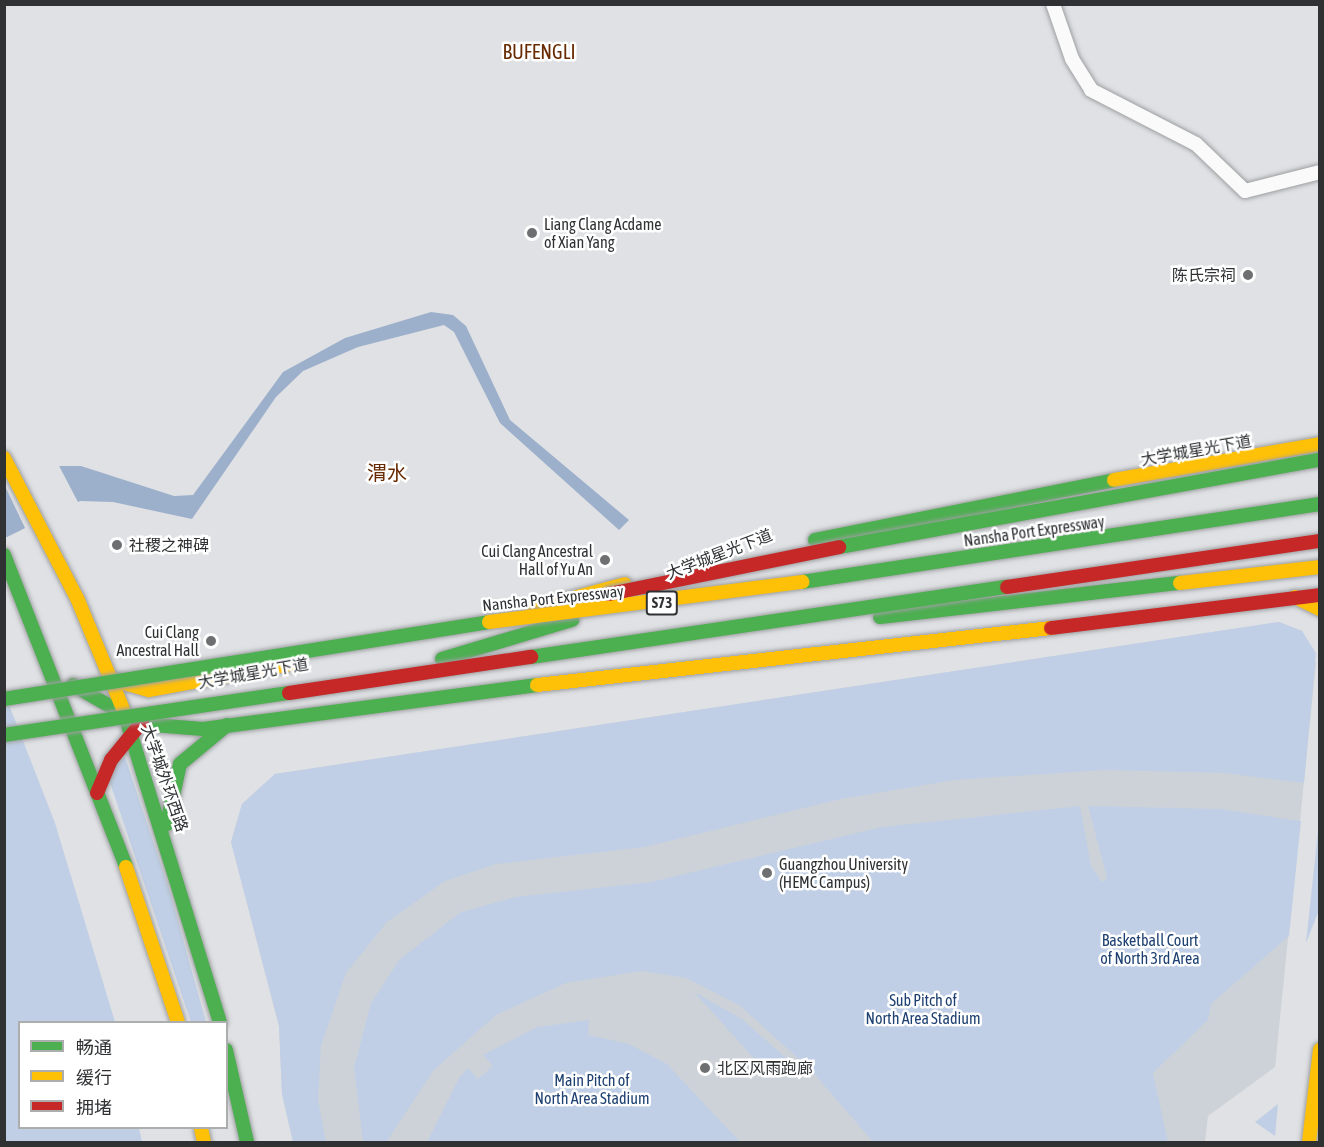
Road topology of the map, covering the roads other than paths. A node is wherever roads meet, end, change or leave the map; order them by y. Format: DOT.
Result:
graph roads {
  1 [pos="1053,4"];
  2 [pos="1320,172"];
  3 [pos="1320,444"];
  4 [pos="1320,460"];
  5 [pos="7,462"];
  6 [pos="1320,504"];
  7 [pos="1320,541"];
  8 [pos="772,549"];
  9 [pos="7,562"];
  10 [pos="1320,567"];
  11 [pos="1320,595"];
  12 [pos="1295,597"];
  13 [pos="1320,609"];
  14 [pos="438,628"];
  15 [pos="576,651"];
  16 [pos="53,672"];
  17 [pos="110,678"];
  18 [pos="4,699"];
  19 [pos="126,716"];
  20 [pos="227,725"];
  21 [pos="137,728"];
  22 [pos="4,735"];
  23 [pos="97,793"];
  24 [pos="167,835"];
  25 [pos="177,1021"];
  26 [pos="219,1021"];
  27 [pos="1320,1050"];
  28 [pos="228,1059"];
  29 [pos="247,1143"];
  30 [pos="1309,1143"];
  1 -- 2 [label="street"];
  3 -- 8 [label="main road, 大学城星光下道"];
  4 -- 14 [label="main road, bridge"];
  5 -- 17 [label="main road, 大学城外环西路"];
  6 -- 14 [label="main road, Nansha Port Expressway / S73, bridge"];
  7 -- 15 [label="main road, S73, bridge"];
  8 -- 17 [label="main road"];
  8 -- 21 [label="main road, 大学城星光下道"];
  9 -- 16 [label="main road"];
  10 -- 15 [label="main road, bridge"];
  11 -- 12 [label="main road"];
  12 -- 13 [label="main road"];
  12 -- 20 [label="main road"];
  14 -- 18 [label="main road, Nansha Port Expressway / S73, bridge"];
  15 -- 22 [label="main road, S73, bridge"];
  16 -- 19 [label="main road"];
  16 -- 23 [label="main road"];
  17 -- 19 [label="main road, 大学城外环西路"];
  19 -- 21 [label="main road, 大学城外环西路"];
  20 -- 21 [label="main road"];
  20 -- 24 [label="main road"];
  21 -- 23 [label="main road, 大学城星光下道"];
  21 -- 24 [label="main road, 大学城外环西路"];
  23 -- 25 [label="main road"];
  24 -- 26 [label="main road, 大学城外环西路"];
  27 -- 30 [label="main road"];
  28 -- 29 [label="main road"];
}
